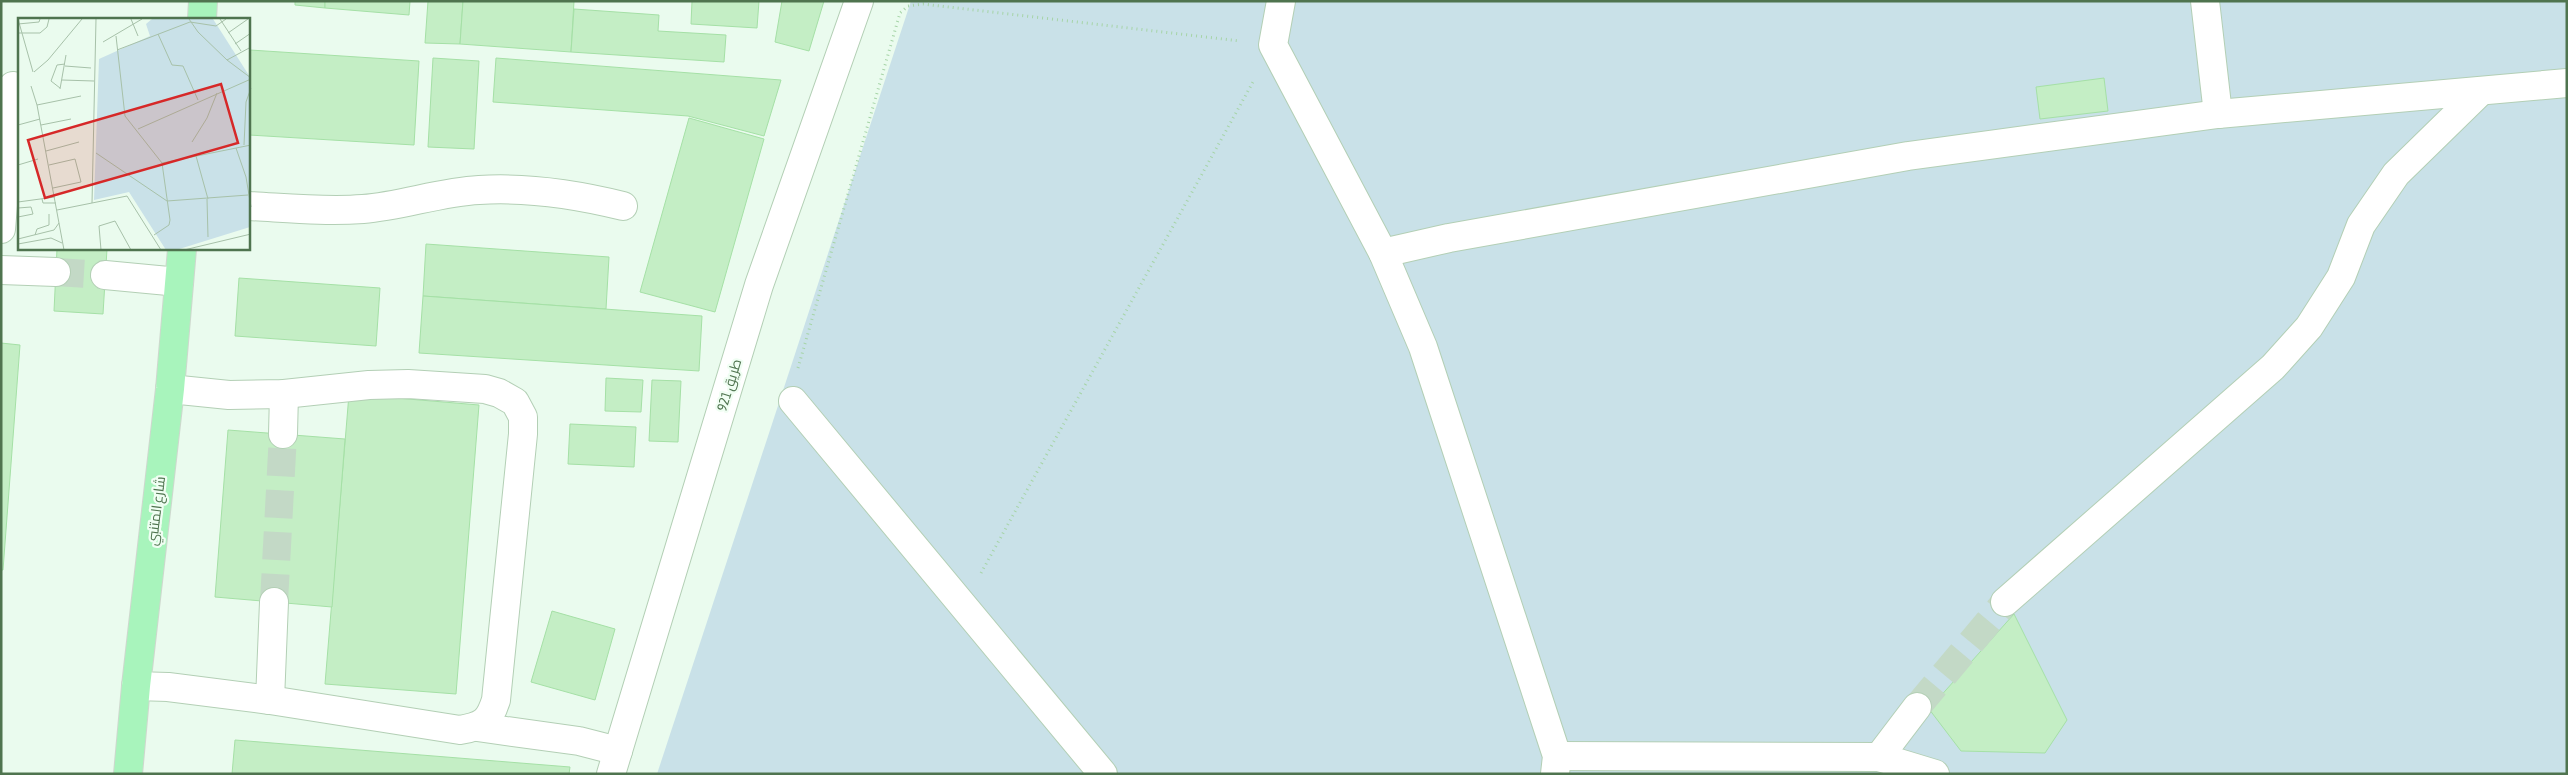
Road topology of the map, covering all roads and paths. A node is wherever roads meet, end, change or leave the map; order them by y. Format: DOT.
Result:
graph roads {
  1 [pos="203,1"];
  2 [pos="859,1"];
  3 [pos="1281,1"];
  4 [pos="2205,1"];
  5 [pos="202,18"];
  6 [pos="1274,45"];
  7 [pos="2567,83"];
  8 [pos="13,86"];
  9 [pos="2480,92"];
  10 [pos="2218,114"];
  11 [pos="250,206"];
  12 [pos="623,206"];
  13 [pos="8,218"];
  14 [pos="182,250"];
  15 [pos="1383,254"];
  16 [pos="1,270"];
  17 [pos="56,272"];
  18 [pos="105,275"];
  19 [pos="179,282"];
  20 [pos="170,389"];
  21 [pos="284,394"];
  22 [pos="793,401"];
  23 [pos="283,434"];
  24 [pos="274,602"];
  25 [pos="2005,602"];
  26 [pos="962,606"];
  27 [pos="136,686"];
  28 [pos="270,700"];
  29 [pos="1917,707"];
  30 [pos="477,727"];
  31 [pos="1879,757"];
  32 [pos="614,763"];
  33 [pos="1556,765"];
  34 [pos="128,774"];
  35 [pos="1103,774"];
  36 [pos="1935,774"];
  1 -- 5 [label="main road"];
  2 -- 32 [label="street, طريق 921"];
  3 -- 6 [label="street"];
  4 -- 10 [label="street"];
  6 -- 15 [label="street"];
  6 -- 22 [label="path"];
  6 -- 26 [label="path"];
  7 -- 9 [label="street"];
  8 -- 13 [label="street"];
  9 -- 10 [label="street"];
  9 -- 25 [label="street"];
  10 -- 15 [label="street"];
  11 -- 12 [label="street"];
  14 -- 19 [label="main road, شارع المتنبي"];
  15 -- 33 [label="street"];
  16 -- 17 [label="street"];
  18 -- 19 [label="street"];
  19 -- 20 [label="main road, شارع المتنبي"];
  20 -- 21 [label="street"];
  20 -- 27 [label="main road, شارع المتنبي"];
  21 -- 23 [label="street"];
  21 -- 30 [label="street"];
  22 -- 26 [label="street"];
  24 -- 28 [label="street"];
  26 -- 35 [label="street"];
  27 -- 28 [label="street"];
  27 -- 34 [label="main road, شارع المتنبي"];
  28 -- 30 [label="street"];
  29 -- 31 [label="street"];
  30 -- 32 [label="street"];
  31 -- 33 [label="street"];
  31 -- 36 [label="street"];
}
